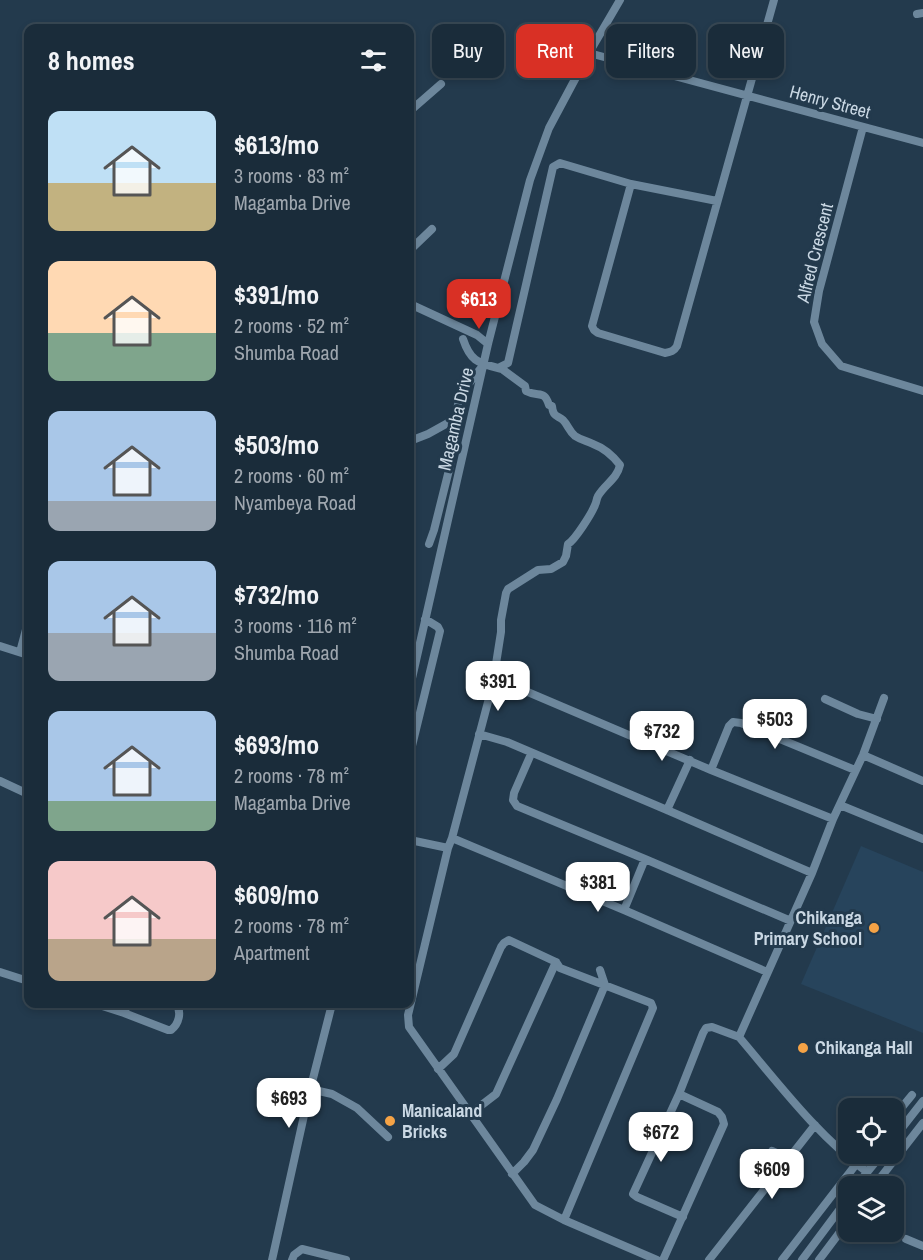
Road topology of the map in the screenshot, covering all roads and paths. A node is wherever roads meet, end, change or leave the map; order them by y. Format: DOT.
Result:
graph roads {
  1 [pos="620,0"];
  2 [pos="774,0"];
  3 [pos="594,44"];
  4 [pos="594,54"];
  5 [pos="576,78"];
  6 [pos="441,84"];
  7 [pos="748,95"];
  8 [pos="414,108"];
  9 [pos="863,127"];
  10 [pos="923,144"];
  11 [pos="631,184"];
  12 [pos="717,201"];
  13 [pos="432,229"];
  14 [pos="414,246"];
  15 [pos="414,306"];
  16 [pos="463,339"];
  17 [pos="488,344"];
  18 [pos="484,365"];
  19 [pos="498,368"];
  20 [pos="923,391"];
  21 [pos="455,419"];
  22 [pos="414,439"];
  23 [pos="429,544"];
  24 [pos="425,619"];
  25 [pos="0,646"];
  26 [pos="24,653"];
  27 [pos="414,669"];
  28 [pos="493,683"];
  29 [pos="884,698"];
  30 [pos="825,699"];
  31 [pos="877,719"];
  32 [pos="479,734"];
  33 [pos="414,738"];
  34 [pos="531,754"];
  35 [pos="863,754"];
  36 [pos="690,760"];
  37 [pos="711,770"];
  38 [pos="855,770"];
  39 [pos="0,781"];
  40 [pos="923,781"];
  41 [pos="24,792"];
  42 [pos="840,805"];
  43 [pos="667,810"];
  44 [pos="832,819"];
  45 [pos="452,838"];
  46 [pos="923,839"];
  47 [pos="414,841"];
  48 [pos="448,848"];
  49 [pos="645,859"];
  50 [pos="812,873"];
  51 [pos="624,910"];
  52 [pos="790,921"];
  53 [pos="556,962"];
  54 [pos="600,969"];
  55 [pos="0,972"];
  56 [pos="767,972"];
  57 [pos="24,980"];
  58 [pos="604,985"];
  59 [pos="414,990"];
  60 [pos="108,1008"];
  61 [pos="126,1008"];
  62 [pos="178,1008"];
  63 [pos="332,1008"];
  64 [pos="410,1008"];
  65 [pos="124,1013"];
  66 [pos="739,1037"];
  67 [pos="438,1069"];
  68 [pos="310,1089"];
  69 [pos="679,1094"];
  70 [pos="912,1095"];
  71 [pos="923,1101"];
  72 [pos="904,1105"];
  73 [pos="470,1114"];
  74 [pos="923,1123"];
  75 [pos="815,1125"];
  76 [pos="904,1125"];
  77 [pos="388,1137"];
  78 [pos="838,1147"];
  79 [pos="788,1158"];
  80 [pos="856,1164"];
  81 [pos="874,1164"];
  82 [pos="867,1172"];
  83 [pos="512,1174"];
  84 [pos="864,1176"];
  85 [pos="882,1176"];
  86 [pos="773,1178"];
  87 [pos="838,1212"];
  88 [pos="683,1216"];
  89 [pos="564,1220"];
  90 [pos="838,1235"];
  91 [pos="906,1239"];
  92 [pos="923,1246"];
  93 [pos="272,1260"];
  94 [pos="291,1260"];
  95 [pos="346,1260"];
  96 [pos="657,1260"];
  97 [pos="663,1260"];
  98 [pos="709,1260"];
  99 [pos="782,1260"];
  100 [pos="802,1260"];
  101 [pos="819,1260"];
  1 -- 3 [label="street, Magamba Drive"];
  2 -- 7 [label="street"];
  4 -- 7 [label="street, Henry Street"];
  5 -- 17 [label="street, Magamba Drive"];
  6 -- 8 [label="street"];
  7 -- 9 [label="street, Henry Street"];
  7 -- 12 [label="street"];
  9 -- 10 [label="street, Henry Street"];
  9 -- 20 [label="street, Alfred Crescent"];
  11 -- 12 [label="street"];
  11 -- 12 [label="street"];
  11 -- 19 [label="street"];
  13 -- 14 [label="street"];
  15 -- 17 [label="street"];
  16 -- 18 [label="street"];
  17 -- 18 [label="street, Magamba Drive"];
  18 -- 19 [label="street"];
  18 -- 21 [label="street"];
  18 -- 24 [label="street, Magamba Drive"];
  19 -- 28 [label="street"];
  21 -- 22 [label="street"];
  21 -- 23 [label="street"];
  24 -- 27 [label="street, Magamba Drive"];
  24 -- 33 [label="street"];
  25 -- 26 [label="street"];
  28 -- 32 [label="street"];
  28 -- 36 [label="street"];
  29 -- 31 [label="street"];
  30 -- 31 [label="street"];
  31 -- 35 [label="street"];
  32 -- 34 [label="street"];
  32 -- 45 [label="street"];
  34 -- 43 [label="street"];
  34 -- 49 [label="street"];
  35 -- 38 [label="street"];
  35 -- 40 [label="street"];
  36 -- 37 [label="street"];
  36 -- 43 [label="street"];
  37 -- 38 [label="street"];
  37 -- 44 [label="street"];
  38 -- 42 [label="street"];
  39 -- 41 [label="street"];
  42 -- 44 [label="street"];
  42 -- 46 [label="street"];
  43 -- 50 [label="street"];
  44 -- 50 [label="street"];
  45 -- 48 [label="street"];
  45 -- 51 [label="street"];
  47 -- 48 [label="street"];
  48 -- 59 [label="street"];
  49 -- 51 [label="street"];
  49 -- 52 [label="street"];
  50 -- 52 [label="street"];
  51 -- 56 [label="street"];
  52 -- 56 [label="street"];
  53 -- 58 [label="street"];
  53 -- 67 [label="street"];
  53 -- 73 [label="street"];
  54 -- 58 [label="street"];
  55 -- 57 [label="street"];
  56 -- 66 [label="street"];
  58 -- 83 [label="street"];
  58 -- 89 [label="street"];
  60 -- 65 [label="street"];
  61 -- 65 [label="street"];
  62 -- 65 [label="street"];
  63 -- 68 [label="street"];
  64 -- 67 [label="street"];
  66 -- 69 [label="street"];
  66 -- 75 [label="street"];
  67 -- 73 [label="street"];
  68 -- 77 [label="street"];
  68 -- 93 [label="street"];
  69 -- 88 [label="street"];
  69 -- 88 [label="street"];
  70 -- 72 [label="street"];
  71 -- 76 [label="street"];
  73 -- 83 [label="street"];
  74 -- 85 [label="street"];
  75 -- 78 [label="street"];
  75 -- 79 [label="street"];
  79 -- 86 [label="street"];
  79 -- 86 [label="street"];
  80 -- 82 [label="street"];
  80 -- 99 [label="street"];
  81 -- 82 [label="street"];
  82 -- 84 [label="street"];
  83 -- 89 [label="street"];
  86 -- 98 [label="street"];
  87 -- 100 [label="street"];
  88 -- 97 [label="street"];
  89 -- 96 [label="street"];
  90 -- 101 [label="street"];
  91 -- 92 [label="street"];
  94 -- 95 [label="street"];
}
